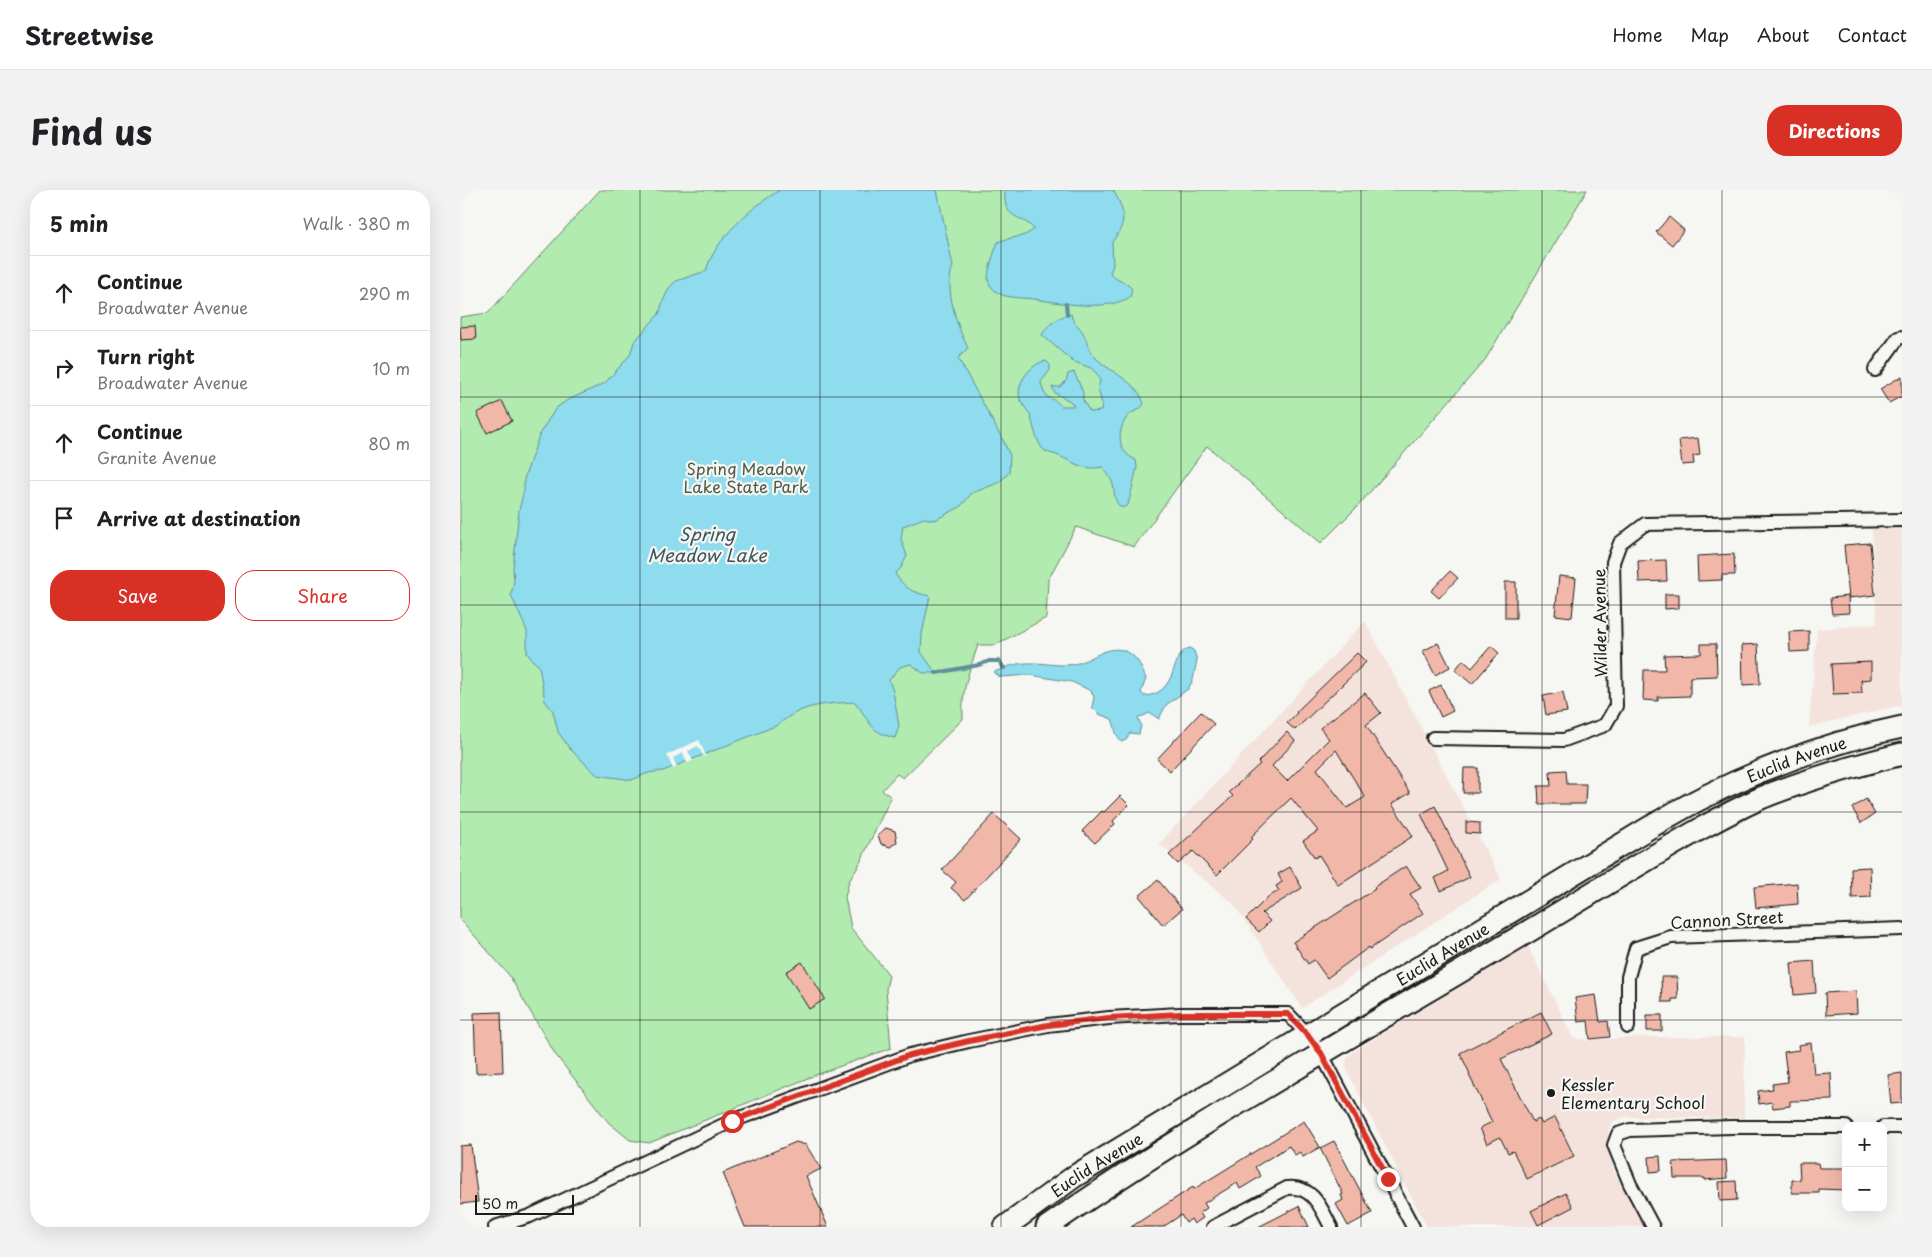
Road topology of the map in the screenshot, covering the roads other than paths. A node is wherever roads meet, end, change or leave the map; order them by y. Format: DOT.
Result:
graph roads {
  1 [pos="1902,337"];
  2 [pos="1875,370"];
  3 [pos="1902,520"];
  4 [pos="1902,727"];
  5 [pos="1433,738"];
  6 [pos="1902,754"];
  7 [pos="1624,842"];
  8 [pos="1639,865"];
  9 [pos="1902,929"];
  10 [pos="1628,1028"];
  11 [pos="1308,1035"];
  12 [pos="1321,1053"];
  13 [pos="1842,1127"];
  14 [pos="1887,1127"];
  15 [pos="1902,1127"];
  16 [pos="1410,1226"];
  17 [pos="495,1227"];
  18 [pos="1005,1227"];
  19 [pos="1047,1227"];
  20 [pos="1213,1227"];
  21 [pos="1330,1227"];
  22 [pos="1653,1227"];
  1 -- 2 [label="street"];
  3 -- 5 [label="street, Wilder Avenue"];
  4 -- 7 [label="highway, Euclid Avenue"];
  6 -- 8 [label="highway, Euclid Avenue"];
  7 -- 8 [label="highway"];
  7 -- 11 [label="highway, Euclid Avenue"];
  8 -- 12 [label="highway, Euclid Avenue"];
  9 -- 10 [label="street, Cannon Street"];
  11 -- 12 [label="street"];
  11 -- 17 [label="street"];
  11 -- 18 [label="highway, Euclid Avenue"];
  12 -- 16 [label="street"];
  12 -- 19 [label="highway, Euclid Avenue"];
  13 -- 22 [label="street"];
  14 -- 15 [label="street"];
  20 -- 21 [label="street"];
}
